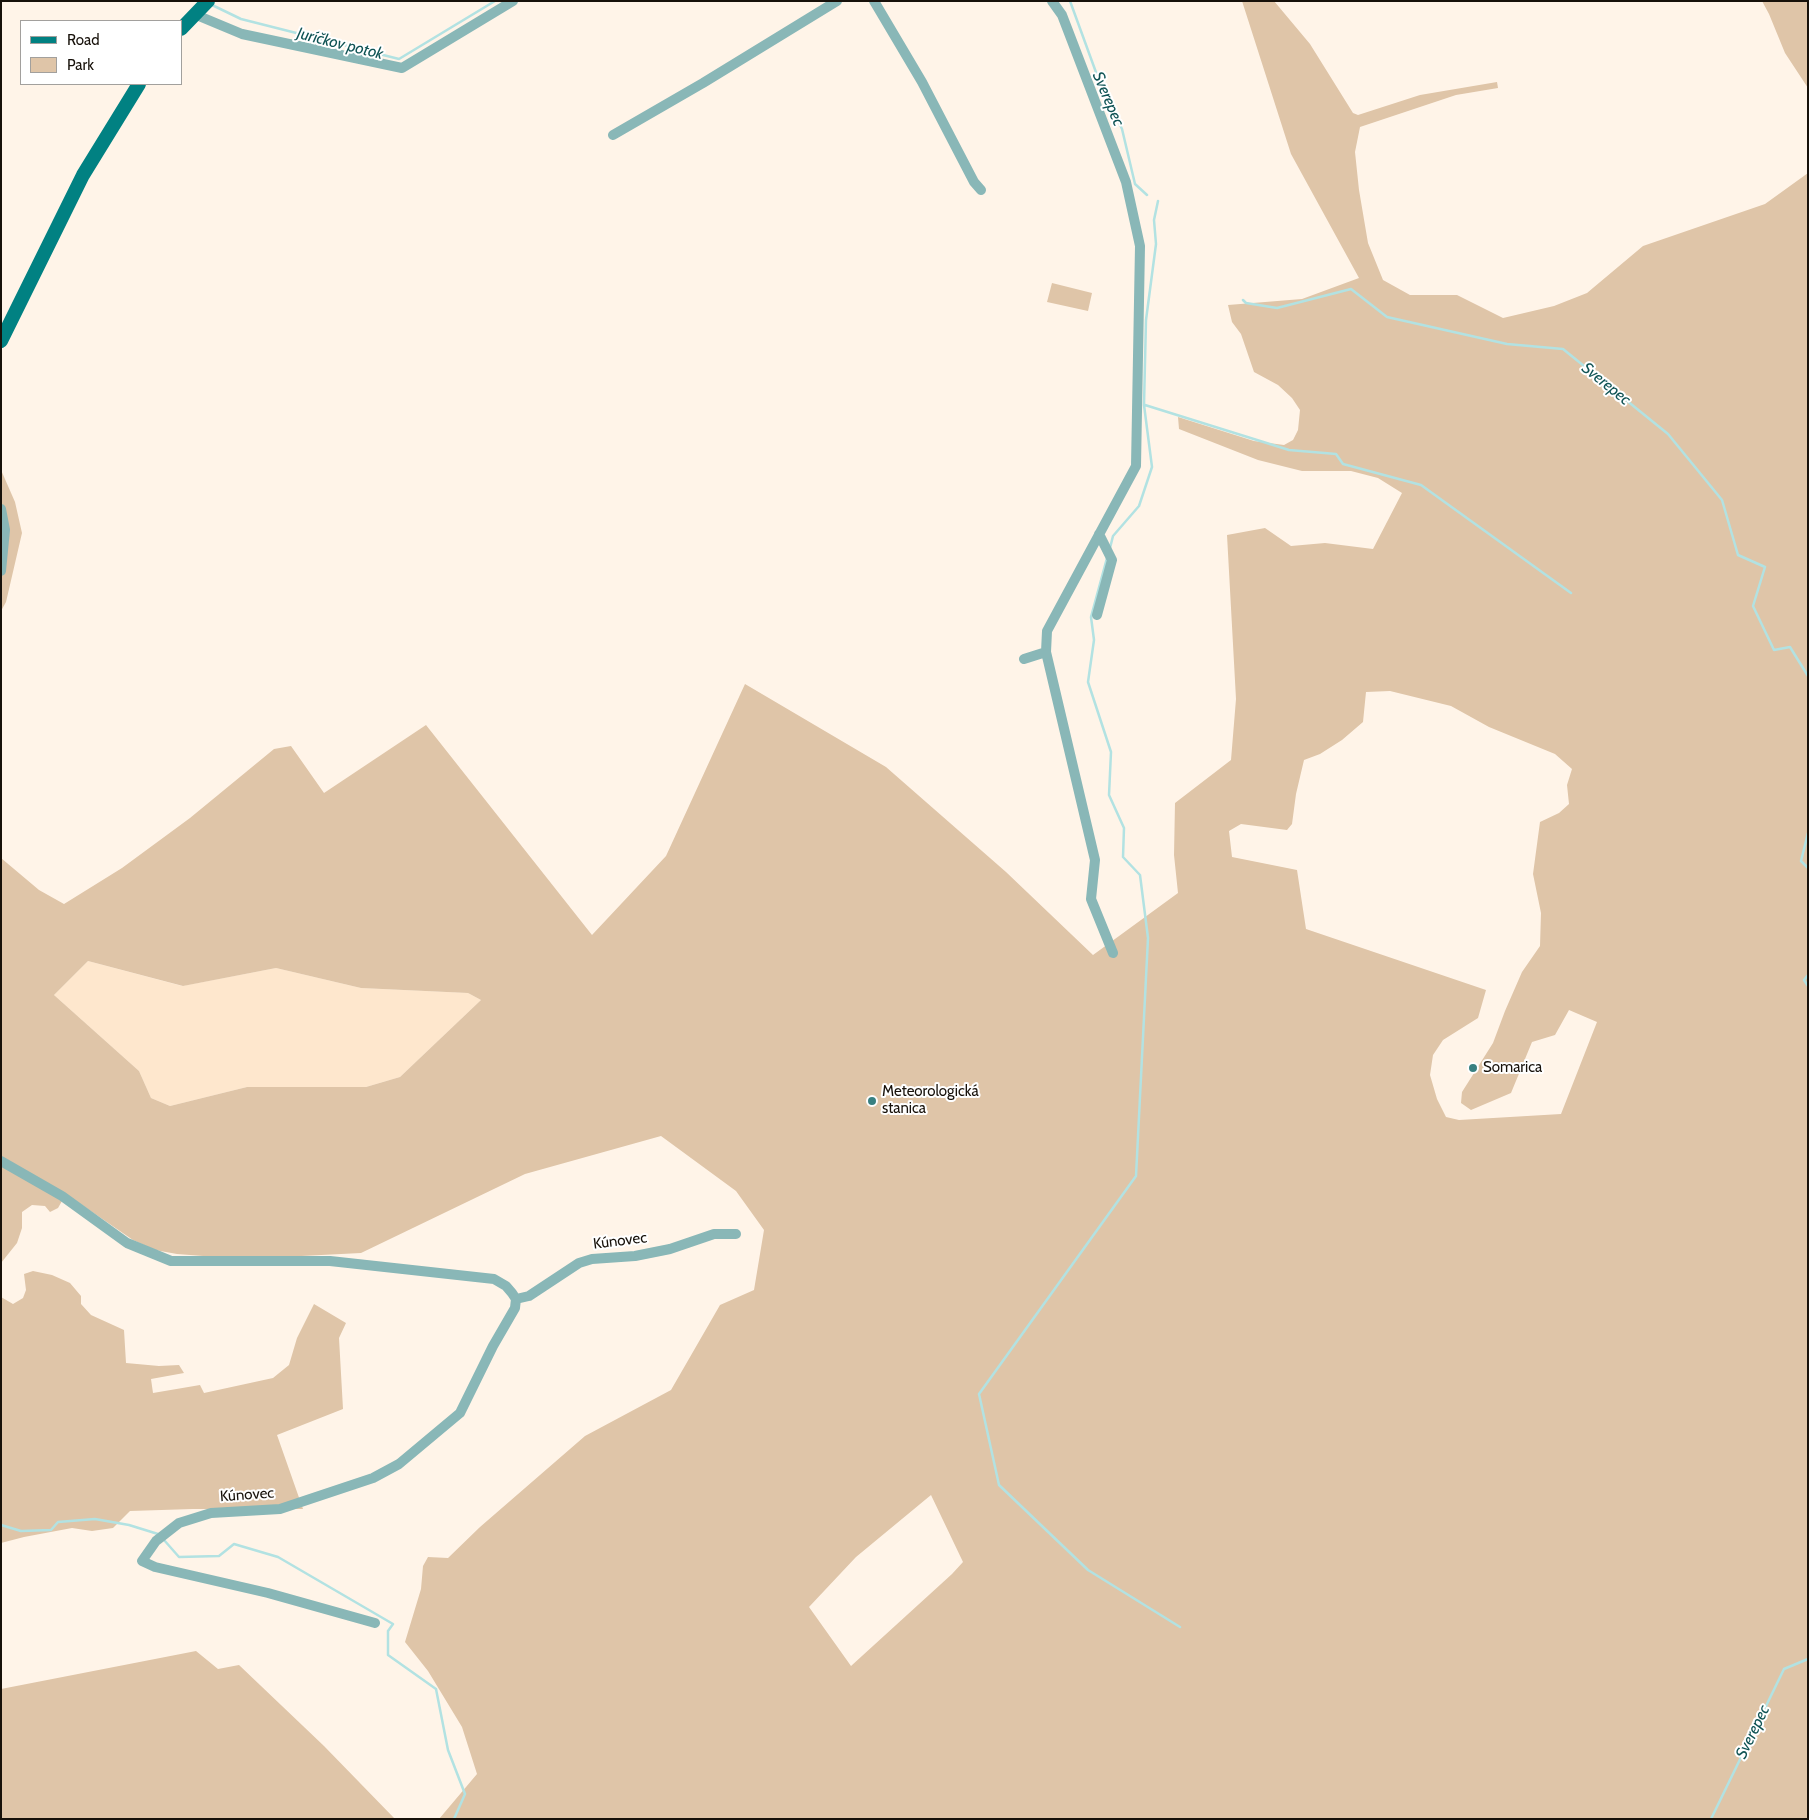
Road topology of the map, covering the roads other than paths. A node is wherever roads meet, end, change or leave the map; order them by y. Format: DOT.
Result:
graph roads {
  1 [pos="513,1"];
  2 [pos="837,1"];
  3 [pos="874,1"];
  4 [pos="1052,1"];
  5 [pos="201,8"];
  6 [pos="182,28"];
  7 [pos="138,85"];
  8 [pos="613,135"];
  9 [pos="981,190"];
  10 [pos="1,340"];
  11 [pos="1,509"];
  12 [pos="1099,534"];
  13 [pos="1,571"];
  14 [pos="1097,615"];
  15 [pos="1046,652"];
  16 [pos="1024,659"];
  17 [pos="1113,953"];
  18 [pos="1,1161"];
  19 [pos="736,1234"];
  20 [pos="516,1299"];
  21 [pos="375,1623"];
  1 -- 5 [label="street"];
  2 -- 8 [label="street"];
  3 -- 9 [label="street"];
  4 -- 12 [label="street"];
  5 -- 6 [label="main road"];
  7 -- 10 [label="main road"];
  11 -- 13 [label="street"];
  12 -- 14 [label="street"];
  12 -- 15 [label="street"];
  15 -- 16 [label="street"];
  15 -- 17 [label="street"];
  18 -- 20 [label="street"];
  19 -- 20 [label="street, Kúnovec"];
  20 -- 21 [label="street, Kúnovec"];
}
